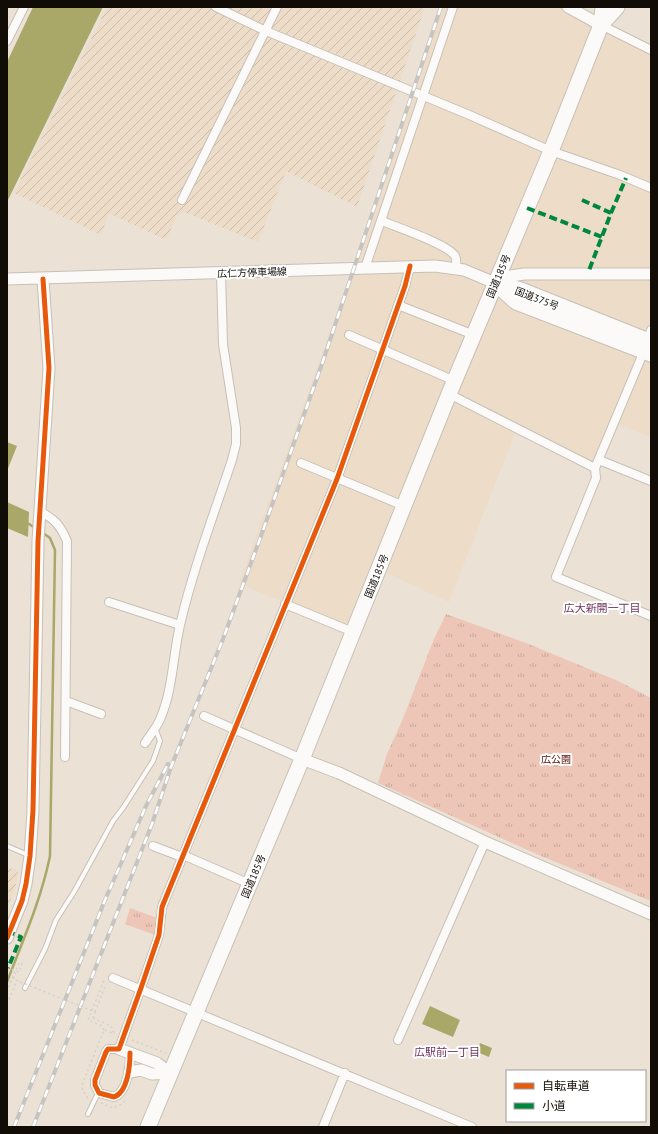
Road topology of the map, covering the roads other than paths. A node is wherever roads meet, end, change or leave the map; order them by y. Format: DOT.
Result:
graph roads {
  1 [pos="24,7"];
  2 [pos="216,7"];
  3 [pos="277,7"];
  4 [pos="453,7"];
  5 [pos="568,7"];
  6 [pos="603,7"];
  7 [pos="617,7"];
  8 [pos="601,25"];
  9 [pos="266,31"];
  10 [pos="7,41"];
  11 [pos="651,50"];
  12 [pos="423,97"];
  13 [pos="551,151"];
  14 [pos="651,188"];
  15 [pos="182,200"];
  16 [pos="382,221"];
  17 [pos="410,266"];
  18 [pos="365,268"];
  19 [pos="456,268"];
  20 [pos="221,274"];
  21 [pos="651,274"];
  22 [pos="7,279"];
  23 [pos="43,279"];
  24 [pos="495,283"];
  25 [pos="398,305"];
  26 [pos="349,335"];
  27 [pos="474,335"];
  28 [pos="649,344"];
  29 [pos="382,350"];
  30 [pos="452,387"];
  31 [pos="599,460"];
  32 [pos="301,463"];
  33 [pos="595,468"];
  34 [pos="337,478"];
  35 [pos="651,481"];
  36 [pos="404,506"];
  37 [pos="39,514"];
  38 [pos="109,602"];
  39 [pos="286,604"];
  40 [pos="651,616"];
  41 [pos="180,625"];
  42 [pos="353,632"];
  43 [pos="66,701"];
  44 [pos="101,714"];
  45 [pos="204,716"];
  46 [pos="155,728"];
  47 [pos="234,729"];
  48 [pos="145,743"];
  49 [pos="65,757"];
  50 [pos="302,759"];
  51 [pos="484,842"];
  52 [pos="7,846"];
  53 [pos="153,846"];
  54 [pos="30,856"];
  55 [pos="182,856"];
  56 [pos="250,884"];
  57 [pos="651,914"];
  58 [pos="7,938"];
  59 [pos="109,977"];
  60 [pos="25,988"];
  61 [pos="141,988"];
  62 [pos="196,1012"];
  63 [pos="398,1040"];
  64 [pos="119,1049"];
  65 [pos="130,1053"];
  66 [pos="130,1072"];
  67 [pos="170,1073"];
  68 [pos="345,1073"];
  69 [pos="99,1093"];
  70 [pos="88,1114"];
  71 [pos="148,1127"];
  72 [pos="323,1127"];
  73 [pos="472,1127"];
  1 -- 10 [label="street"];
  2 -- 9 [label="street"];
  3 -- 9 [label="street"];
  4 -- 12 [label="street"];
  5 -- 8 [label="street"];
  6 -- 8 [label="highway, 国道185号"];
  7 -- 8 [label="highway, 国道185号"];
  8 -- 11 [label="street"];
  8 -- 13 [label="highway, 国道185号"];
  9 -- 12 [label="street"];
  9 -- 15 [label="street"];
  12 -- 13 [label="street"];
  12 -- 16 [label="street"];
  13 -- 14 [label="street"];
  13 -- 24 [label="highway, 国道185号"];
  16 -- 18 [label="street"];
  16 -- 19 [label="street"];
  17 -- 18 [label="street, 広仁方停車場線"];
  17 -- 19 [label="street, 広仁方停車場線"];
  17 -- 25 [label="street"];
  18 -- 20 [label="street, 広仁方停車場線"];
  19 -- 24 [label="street, 広仁方停車場線"];
  20 -- 23 [label="street, 広仁方停車場線"];
  20 -- 41 [label="street"];
  21 -- 24 [label="street"];
  22 -- 23 [label="street, 広仁方停車場線"];
  23 -- 37 [label="street"];
  24 -- 27 [label="highway, 国道185号"];
  24 -- 28 [label="highway, 国道375号"];
  25 -- 27 [label="street"];
  25 -- 29 [label="street"];
  26 -- 29 [label="street"];
  27 -- 30 [label="highway, 国道185号"];
  28 -- 31 [label="street"];
  29 -- 30 [label="street"];
  29 -- 34 [label="street"];
  30 -- 33 [label="street"];
  30 -- 36 [label="highway, 国道185号"];
  31 -- 33 [label="street"];
  31 -- 35 [label="street"];
  32 -- 34 [label="street"];
  33 -- 40 [label="street"];
  34 -- 36 [label="street"];
  34 -- 39 [label="street"];
  36 -- 42 [label="highway, 国道185号"];
  37 -- 43 [label="street"];
  37 -- 54 [label="street"];
  38 -- 41 [label="street"];
  39 -- 42 [label="street"];
  39 -- 47 [label="street"];
  41 -- 46 [label="street"];
  42 -- 50 [label="highway, 国道185号"];
  43 -- 44 [label="street"];
  43 -- 49 [label="street"];
  45 -- 47 [label="street"];
  46 -- 48 [label="street"];
  46 -- 60 [label="lane"];
  47 -- 50 [label="street"];
  47 -- 55 [label="street"];
  50 -- 51 [label="street"];
  50 -- 56 [label="highway, 国道185号"];
  51 -- 57 [label="street"];
  51 -- 63 [label="street"];
  52 -- 54 [label="lane"];
  53 -- 55 [label="street"];
  54 -- 58 [label="street"];
  55 -- 56 [label="street"];
  55 -- 61 [label="street"];
  56 -- 62 [label="highway, 国道185号"];
  59 -- 61 [label="street"];
  61 -- 62 [label="street"];
  61 -- 64 [label="street"];
  62 -- 67 [label="highway, 国道185号"];
  62 -- 68 [label="street"];
  64 -- 65 [label="street"];
  64 -- 69 [label="street"];
  65 -- 66 [label="street"];
  65 -- 67 [label="street"];
  66 -- 67 [label="street"];
  66 -- 69 [label="street"];
  67 -- 71 [label="highway, 国道185号"];
  68 -- 72 [label="street"];
  68 -- 73 [label="street"];
  69 -- 70 [label="lane"];
}
